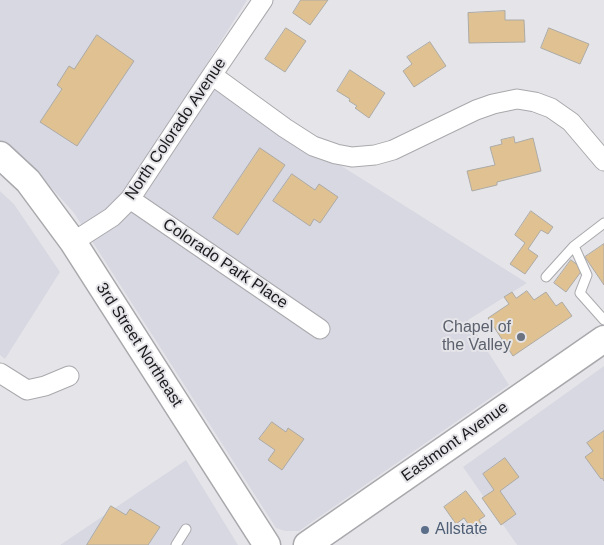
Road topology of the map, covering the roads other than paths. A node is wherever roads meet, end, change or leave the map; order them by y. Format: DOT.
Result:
graph roads {
  1 [pos="263,0"];
  2 [pos="212,75"];
  3 [pos="0,155"];
  4 [pos="604,160"];
  5 [pos="130,200"];
  6 [pos="604,223"];
  7 [pos="73,242"];
  8 [pos="574,246"];
  9 [pos="546,277"];
  10 [pos="604,320"];
  11 [pos="320,330"];
  12 [pos="604,339"];
  13 [pos="0,373"];
  14 [pos="69,376"];
  15 [pos="186,529"];
  16 [pos="176,545"];
  17 [pos="267,545"];
  18 [pos="307,545"];
  1 -- 2 [label="street, North Colorado Avenue"];
  2 -- 4 [label="street"];
  2 -- 5 [label="street, North Colorado Avenue"];
  3 -- 7 [label="main road, 3rd Street Northeast"];
  5 -- 7 [label="street, North Colorado Avenue"];
  5 -- 11 [label="street, Colorado Park Place"];
  6 -- 8 [label="lane"];
  7 -- 17 [label="main road, 3rd Street Northeast"];
  8 -- 9 [label="lane"];
  8 -- 10 [label="lane"];
  12 -- 18 [label="main road, Eastmont Avenue"];
  13 -- 14 [label="street"];
  15 -- 16 [label="lane"];
}
